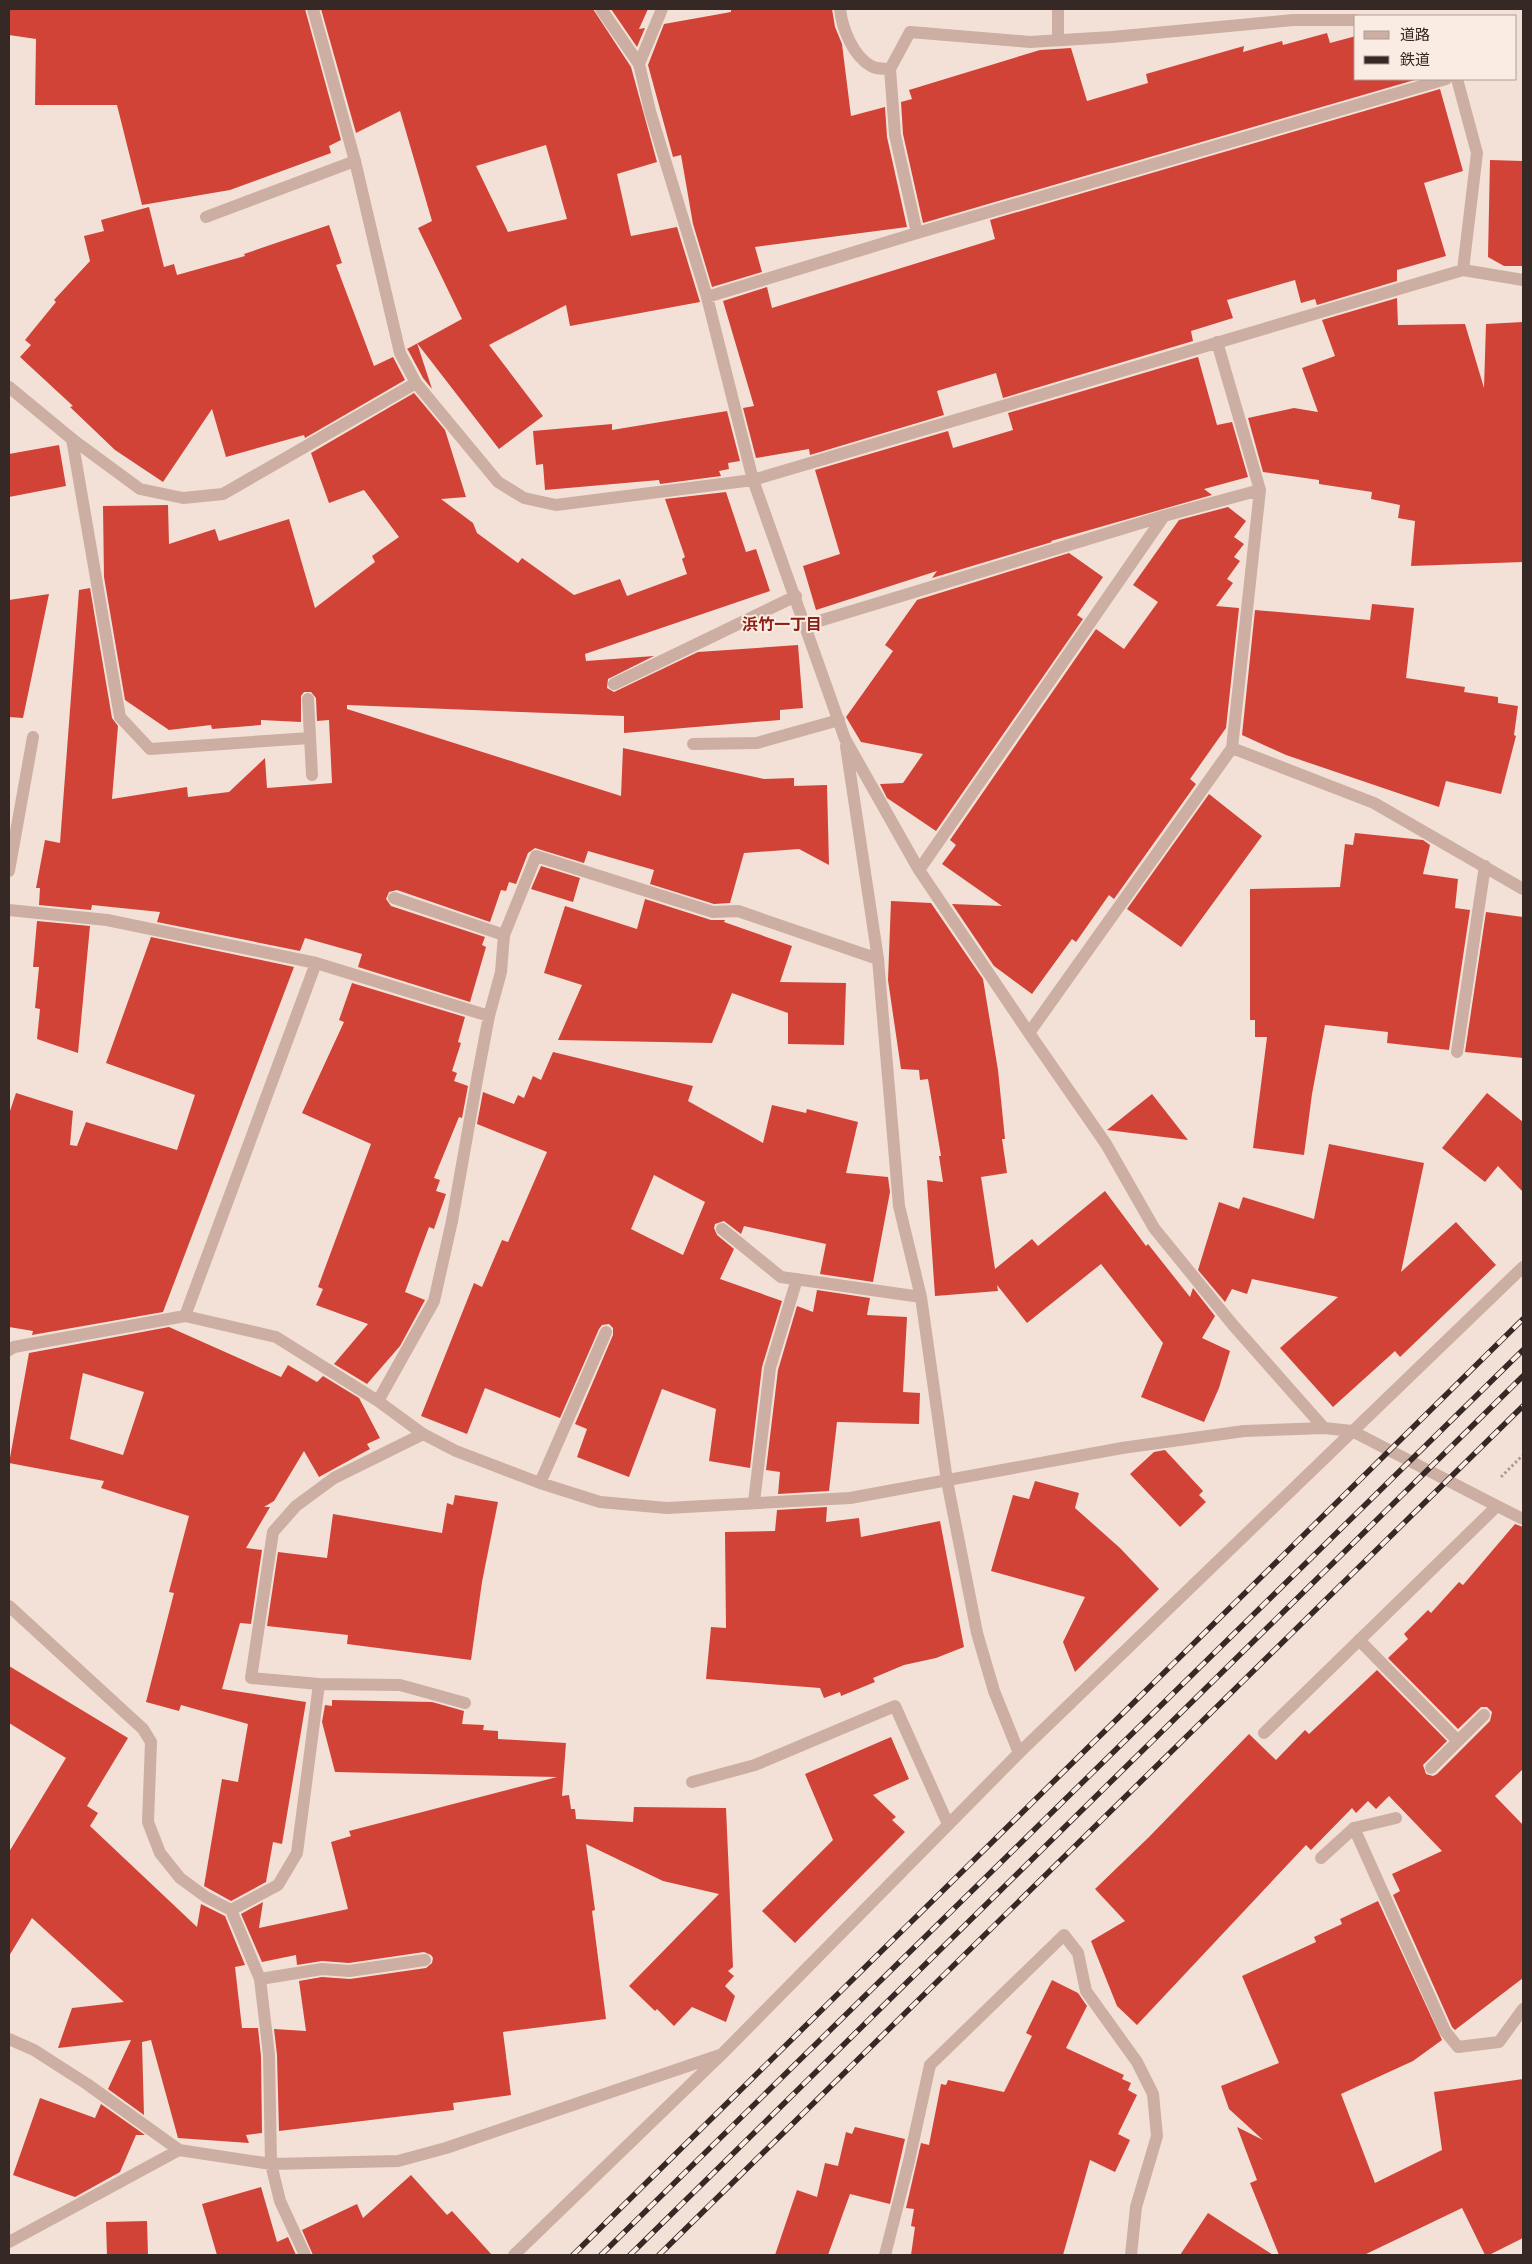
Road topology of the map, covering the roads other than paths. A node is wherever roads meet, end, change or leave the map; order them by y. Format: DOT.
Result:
graph roads {
  1 [pos="313,9"];
  2 [pos="601,9"];
  3 [pos="662,9"];
  4 [pos="840,9"];
  5 [pos="1058,9"];
  6 [pos="1354,20"];
  7 [pos="1058,40"];
  8 [pos="639,64"];
  9 [pos="890,70"];
  10 [pos="1443,80"];
  11 [pos="1457,80"];
  12 [pos="355,161"];
  13 [pos="206,216"];
  14 [pos="918,233"];
  15 [pos="1463,270"];
  16 [pos="1523,280"];
  17 [pos="707,297"];
  18 [pos="1217,342"];
  19 [pos="416,383"];
  20 [pos="9,387"];
  21 [pos="72,439"];
  22 [pos="753,480"];
  23 [pos="1260,490"];
  24 [pos="1164,516"];
  25 [pos="796,596"];
  26 [pos="806,625"];
  27 [pos="614,684"];
  28 [pos="308,699"];
  29 [pos="839,720"];
  30 [pos="33,737"];
  31 [pos="310,738"];
  32 [pos="845,739"];
  33 [pos="693,744"];
  34 [pos="1232,748"];
  35 [pos="312,775"];
  36 [pos="1485,866"];
  37 [pos="919,870"];
  38 [pos="9,871"];
  39 [pos="1523,889"];
  40 [pos="394,898"];
  41 [pos="9,910"];
  42 [pos="504,936"];
  43 [pos="878,959"];
  44 [pos="316,963"];
  45 [pos="489,1016"];
  46 [pos="1029,1033"];
  47 [pos="1457,1052"];
  48 [pos="722,1229"];
  49 [pos="1523,1267"];
  50 [pos="798,1279"];
  51 [pos="921,1297"];
  52 [pos="185,1316"];
  53 [pos="606,1332"];
  54 [pos="9,1350"];
  55 [pos="378,1401"];
  56 [pos="1324,1428"];
  57 [pos="1352,1431"];
  58 [pos="424,1434"];
  59 [pos="947,1481"];
  60 [pos="540,1483"];
  61 [pos="754,1502"];
  62 [pos="1497,1506"];
  63 [pos="1523,1519"];
  64 [pos="9,1606"];
  65 [pos="1359,1640"];
  66 [pos="319,1684"];
  67 [pos="465,1703"];
  68 [pos="1484,1715"];
  69 [pos="1264,1732"];
  70 [pos="1458,1741"];
  71 [pos="1019,1753"];
  72 [pos="1431,1768"];
  73 [pos="692,1782"];
  74 [pos="1396,1818"];
  75 [pos="948,1824"];
  76 [pos="1354,1828"];
  77 [pos="1321,1858"];
  78 [pos="232,1910"];
  79 [pos="425,1960"];
  80 [pos="260,1979"];
  81 [pos="1523,2009"];
  82 [pos="9,2039"];
  83 [pos="723,2053"];
  84 [pos="179,2150"];
  85 [pos="271,2164"];
  86 [pos="9,2242"];
  87 [pos="305,2255"];
  88 [pos="514,2255"];
  89 [pos="885,2255"];
  90 [pos="1131,2255"];
  1 -- 12 [label="street"];
  2 -- 8 [label="street"];
  3 -- 8 [label="street"];
  4 -- 9 [label="street"];
  5 -- 7 [label="street"];
  6 -- 7 [label="street"];
  7 -- 9 [label="street"];
  8 -- 17 [label="street"];
  9 -- 14 [label="street"];
  10 -- 14 [label="street"];
  11 -- 15 [label="street"];
  12 -- 13 [label="street"];
  12 -- 19 [label="street"];
  14 -- 17 [label="street"];
  15 -- 16 [label="street"];
  15 -- 18 [label="street"];
  17 -- 22 [label="street"];
  18 -- 22 [label="street"];
  18 -- 23 [label="street"];
  19 -- 21 [label="street"];
  19 -- 22 [label="street"];
  20 -- 21 [label="street"];
  21 -- 31 [label="street"];
  22 -- 25 [label="street"];
  23 -- 24 [label="street"];
  23 -- 34 [label="street"];
  24 -- 26 [label="street"];
  24 -- 37 [label="street"];
  25 -- 26 [label="street"];
  25 -- 27 [label="street"];
  26 -- 29 [label="street"];
  28 -- 31 [label="street"];
  29 -- 32 [label="street"];
  29 -- 33 [label="street"];
  30 -- 38 [label="street"];
  31 -- 35 [label="street"];
  32 -- 37 [label="street"];
  32 -- 43 [label="street"];
  34 -- 36 [label="street"];
  34 -- 46 [label="street"];
  36 -- 39 [label="street"];
  36 -- 47 [label="street"];
  37 -- 46 [label="street"];
  40 -- 42 [label="street"];
  41 -- 44 [label="street"];
  42 -- 43 [label="street"];
  42 -- 45 [label="street"];
  43 -- 51 [label="street"];
  44 -- 45 [label="street"];
  44 -- 52 [label="street"];
  45 -- 55 [label="street"];
  46 -- 56 [label="street"];
  48 -- 50 [label="street"];
  49 -- 57 [label="street"];
  50 -- 51 [label="street"];
  50 -- 61 [label="street"];
  51 -- 59 [label="street"];
  52 -- 54 [label="street"];
  52 -- 55 [label="street"];
  53 -- 60 [label="street"];
  55 -- 58 [label="street"];
  56 -- 57 [label="street"];
  56 -- 59 [label="street"];
  57 -- 62 [label="street"];
  57 -- 71 [label="street"];
  58 -- 60 [label="street"];
  58 -- 66 [label="street"];
  59 -- 61 [label="street"];
  59 -- 71 [label="street"];
  60 -- 61 [label="street"];
  62 -- 63 [label="street"];
  62 -- 65 [label="street"];
  64 -- 78 [label="street"];
  65 -- 69 [label="street"];
  65 -- 70 [label="street"];
  66 -- 67 [label="street"];
  66 -- 78 [label="street"];
  68 -- 70 [label="street"];
  70 -- 72 [label="street"];
  71 -- 75 [label="street"];
  73 -- 75 [label="street"];
  74 -- 76 [label="street"];
  75 -- 83 [label="street"];
  76 -- 77 [label="street"];
  76 -- 81 [label="street"];
  78 -- 80 [label="street"];
  79 -- 80 [label="street"];
  80 -- 85 [label="street"];
  82 -- 84 [label="street"];
  83 -- 85 [label="street"];
  83 -- 88 [label="street"];
  84 -- 85 [label="street"];
  84 -- 86 [label="street"];
  85 -- 87 [label="street"];
  89 -- 90 [label="street"];
}
